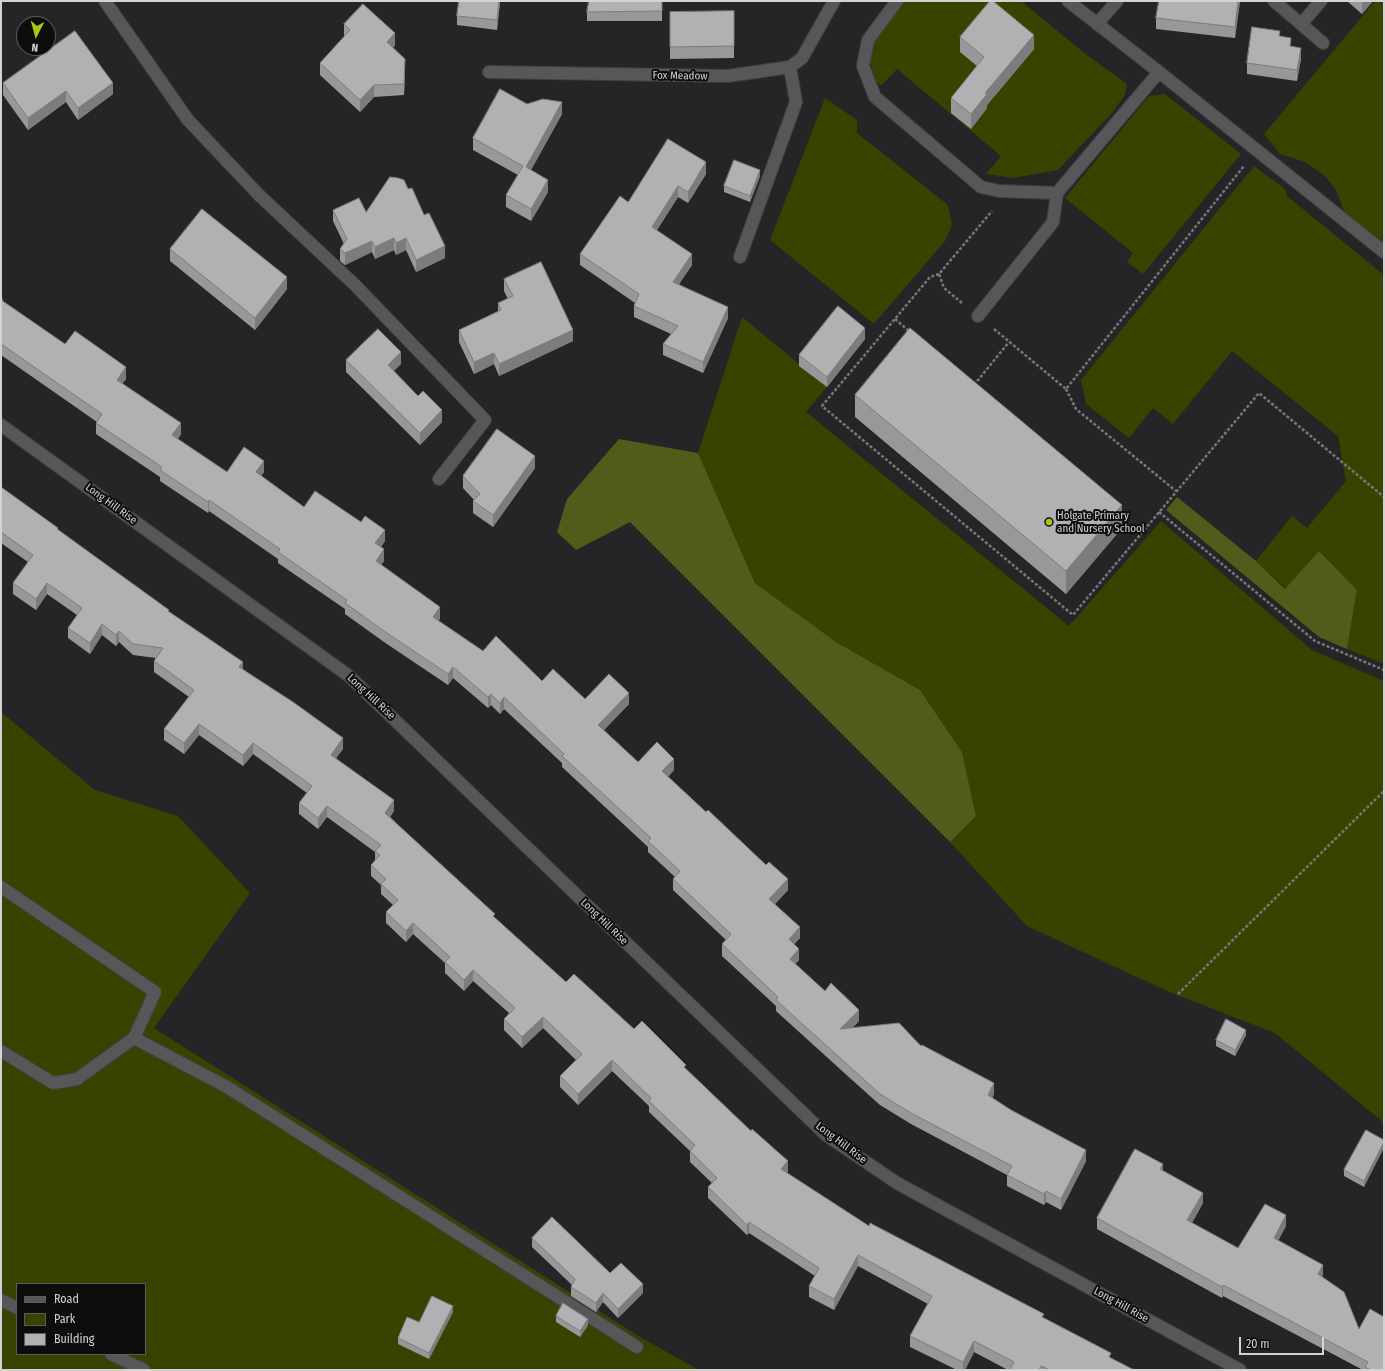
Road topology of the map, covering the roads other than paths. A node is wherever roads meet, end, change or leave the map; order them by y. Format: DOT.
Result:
graph roads {
  1 [pos="105,1"];
  2 [pos="834,1"];
  3 [pos="896,1"];
  4 [pos="1068,1"];
  5 [pos="1117,1"];
  6 [pos="1274,1"];
  7 [pos="1320,1"];
  8 [pos="1097,24"];
  9 [pos="1301,24"];
  10 [pos="1323,43"];
  11 [pos="790,67"];
  12 [pos="489,72"];
  13 [pos="1159,72"];
  14 [pos="1057,193"];
  15 [pos="1384,252"];
  16 [pos="740,257"];
  17 [pos="978,316"];
  18 [pos="1,425"];
  19 [pos="439,480"];
  20 [pos="1,887"];
  21 [pos="134,1038"];
  22 [pos="1,1051"];
  23 [pos="1,1300"];
  24 [pos="16,1308"];
  25 [pos="637,1347"];
  26 [pos="113,1355"];
  27 [pos="144,1370"];
  28 [pos="1240,1370"];
  1 -- 19 [label="street"];
  2 -- 11 [label="street"];
  3 -- 14 [label="street"];
  4 -- 8 [label="street"];
  5 -- 8 [label="street"];
  6 -- 9 [label="street"];
  7 -- 9 [label="street"];
  8 -- 13 [label="street"];
  9 -- 10 [label="street"];
  11 -- 12 [label="street, Fox Meadow"];
  11 -- 16 [label="street"];
  13 -- 14 [label="street"];
  13 -- 15 [label="street"];
  14 -- 17 [label="street"];
  18 -- 28 [label="street, Long Hill Rise"];
  20 -- 21 [label="street"];
  21 -- 22 [label="street"];
  21 -- 25 [label="street"];
  23 -- 24 [label="street"];
  26 -- 27 [label="street"];
}
